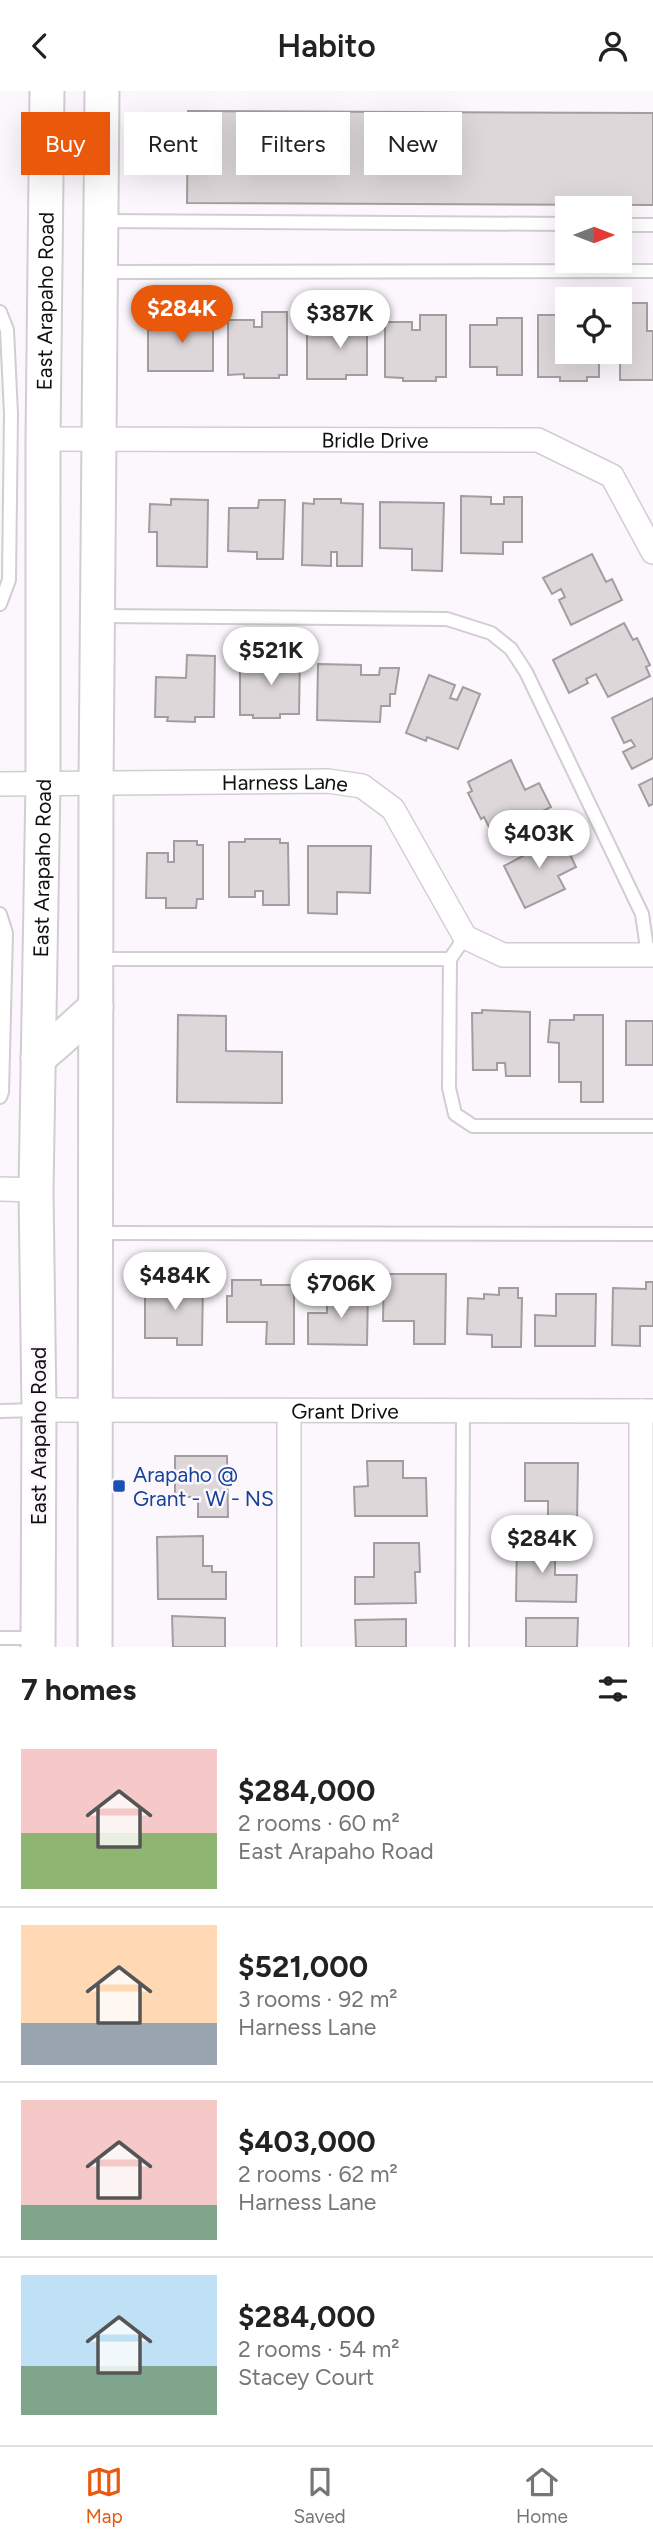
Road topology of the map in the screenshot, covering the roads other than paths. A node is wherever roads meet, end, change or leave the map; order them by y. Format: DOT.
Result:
graph roads {
  1 [pos="47,91"];
  2 [pos="102,91"];
  3 [pos="101,221"];
  4 [pos="555,224"];
  5 [pos="632,225"];
  6 [pos="653,225"];
  7 [pos="653,271"];
  8 [pos="100,272"];
  9 [pos="0,312"];
  10 [pos="43,439"];
  11 [pos="99,439"];
  12 [pos="653,552"];
  13 [pos="0,604"];
  14 [pos="97,616"];
  15 [pos="43,783"];
  16 [pos="96,783"];
  17 [pos="0,784"];
  18 [pos="0,914"];
  19 [pos="465,937"];
  20 [pos="650,955"];
  21 [pos="96,959"];
  22 [pos="450,959"];
  23 [pos="96,1007"];
  24 [pos="38,1058"];
  25 [pos="0,1097"];
  26 [pos="653,1126"];
  27 [pos="0,1189"];
  28 [pos="36,1190"];
  29 [pos="96,1233"];
  30 [pos="653,1234"];
  31 [pos="39,1410"];
  32 [pos="96,1410"];
  33 [pos="0,1411"];
  34 [pos="647,1411"];
  35 [pos="289,1412"];
  36 [pos="463,1412"];
  37 [pos="0,1638"];
  38 [pos="38,1642"];
  39 [pos="94,1647"];
  40 [pos="289,1647"];
  41 [pos="462,1647"];
  42 [pos="641,1647"];
  1 -- 10 [label="main road, East Arapaho Road"];
  2 -- 3 [label="main road"];
  3 -- 4 [label="lane"];
  3 -- 8 [label="main road"];
  5 -- 6 [label="lane"];
  7 -- 8 [label="lane"];
  8 -- 11 [label="main road"];
  9 -- 13 [label="lane"];
  10 -- 11 [label="street, Bridle Drive"];
  10 -- 15 [label="main road, East Arapaho Road"];
  11 -- 12 [label="street, Bridle Drive"];
  11 -- 14 [label="main road"];
  14 -- 16 [label="main road"];
  14 -- 20 [label="lane"];
  15 -- 16 [label="street, Harness Lane"];
  15 -- 17 [label="street, Harness Lane"];
  15 -- 24 [label="main road, East Arapaho Road"];
  16 -- 19 [label="street, Harness Lane"];
  16 -- 21 [label="main road"];
  18 -- 25 [label="lane"];
  19 -- 20 [label="street"];
  19 -- 22 [label="lane"];
  21 -- 22 [label="lane"];
  21 -- 23 [label="main road"];
  22 -- 26 [label="lane"];
  23 -- 24 [label="main road"];
  23 -- 29 [label="main road"];
  24 -- 28 [label="main road, East Arapaho Road"];
  27 -- 28 [label="street"];
  28 -- 31 [label="main road, East Arapaho Road"];
  29 -- 30 [label="lane"];
  29 -- 32 [label="main road"];
  31 -- 32 [label="street, Grant Drive"];
  31 -- 33 [label="lane"];
  31 -- 38 [label="main road, East Arapaho Road"];
  32 -- 35 [label="street, Grant Drive"];
  32 -- 39 [label="main road"];
  34 -- 36 [label="street, Grant Drive"];
  34 -- 42 [label="street"];
  35 -- 36 [label="street, Grant Drive"];
  35 -- 40 [label="street"];
  36 -- 41 [label="lane"];
  37 -- 38 [label="lane"];
}
